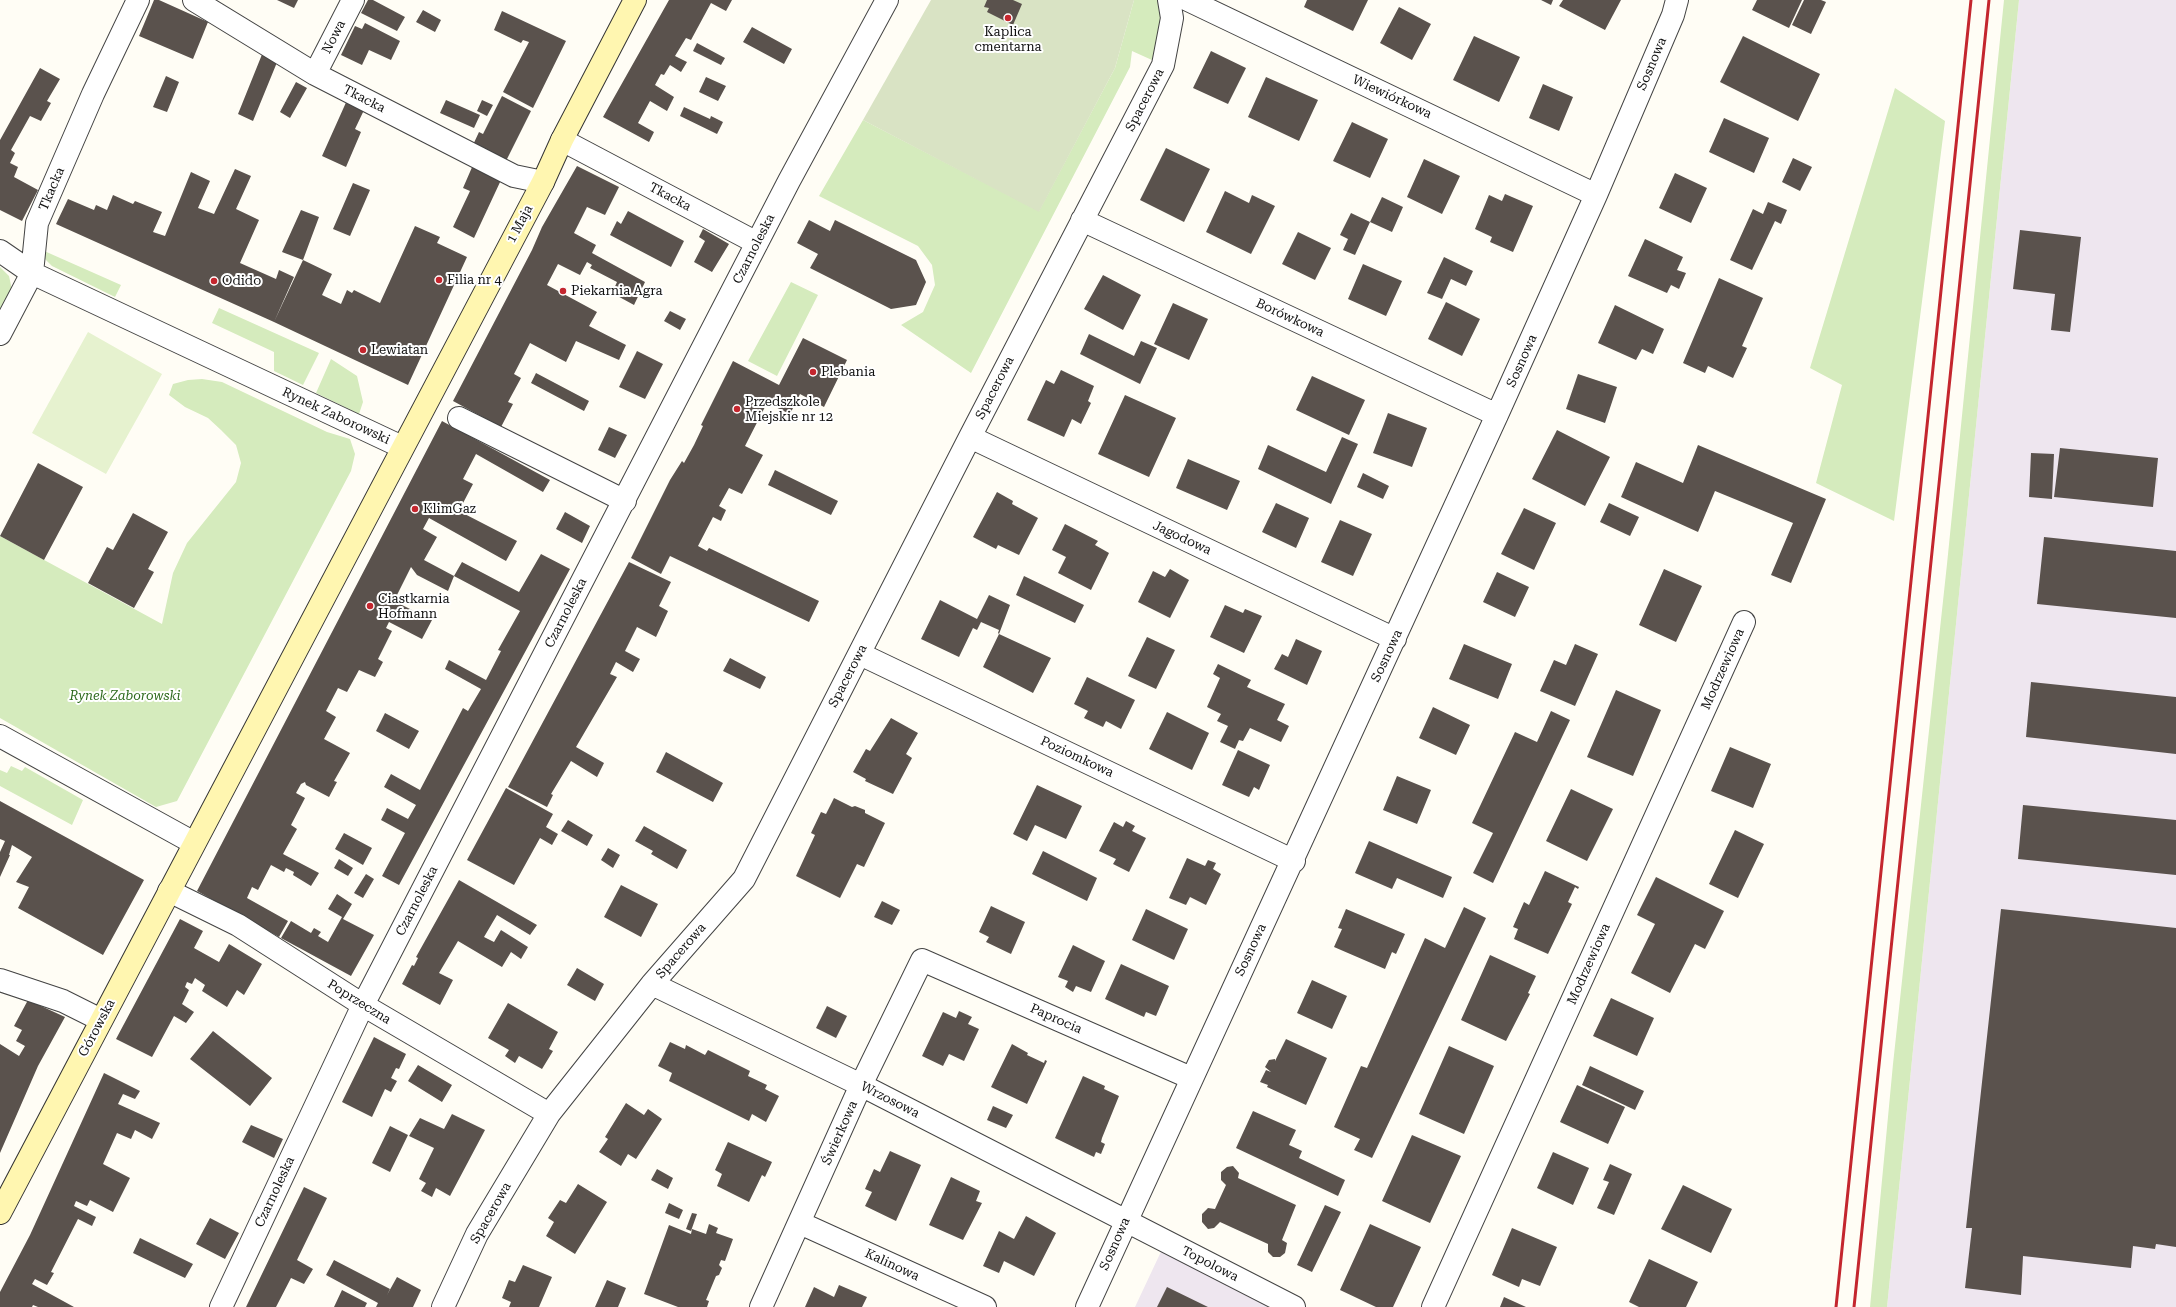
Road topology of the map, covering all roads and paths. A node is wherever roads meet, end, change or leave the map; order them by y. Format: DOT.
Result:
graph roads {
  1 [pos="138,0"];
  2 [pos="194,0"];
  3 [pos="353,0"];
  4 [pos="635,0"];
  5 [pos="887,0"];
  6 [pos="1169,0"];
  7 [pos="1188,0"];
  8 [pos="1677,0"];
  9 [pos="315,74"];
  10 [pos="562,140"];
  11 [pos="543,182"];
  12 [pos="1596,195"];
  13 [pos="1082,220"];
  14 [pos="757,243"];
  15 [pos="0,251"];
  16 [pos="32,272"];
  17 [pos="0,334"];
  18 [pos="1497,415"];
  19 [pos="459,418"];
  20 [pos="970,437"];
  21 [pos="402,447"];
  22 [pos="625,501"];
  23 [pos="1744,622"];
  24 [pos="1395,639"];
  25 [pos="860,654"];
  26 [pos="0,736"];
  27 [pos="194,843"];
  28 [pos="1294,861"];
  29 [pos="169,891"];
  30 [pos="922,960"];
  31 [pos="0,980"];
  32 [pos="652,984"];
  33 [pos="364,1005"];
  34 [pos="101,1020"];
  35 [pos="1191,1078"];
  36 [pos="861,1085"];
  37 [pos="549,1114"];
  38 [pos="0,1213"];
  39 [pos="1126,1221"];
  40 [pos="800,1223"];
  41 [pos="221,1307"];
  42 [pos="443,1307"];
  43 [pos="761,1307"];
  44 [pos="985,1307"];
  45 [pos="1087,1307"];
  46 [pos="1294,1307"];
  47 [pos="1433,1307"];
  1 -- 16 [label="street, Tkacka"];
  2 -- 9 [label="street, Tkacka"];
  3 -- 9 [label="street, Nowa"];
  4 -- 10 [label="street, 1 Maja"];
  5 -- 14 [label="street, Czarnoleska"];
  6 -- 13 [label="street, Spacerowa"];
  7 -- 12 [label="street, Wiewiórkowa"];
  8 -- 12 [label="street, Sosnowa"];
  9 -- 11 [label="street, Tkacka"];
  10 -- 11 [label="street, 1 Maja"];
  10 -- 14 [label="street, Tkacka"];
  11 -- 21 [label="street, 1 Maja"];
  12 -- 18 [label="street, Sosnowa"];
  13 -- 18 [label="street, Borówkowa"];
  13 -- 20 [label="street, Spacerowa"];
  14 -- 22 [label="street, Czarnoleska"];
  15 -- 16 [label="street, Rynek Zaborowski"];
  16 -- 17 [label="street"];
  16 -- 21 [label="street, Rynek Zaborowski"];
  18 -- 24 [label="street, Sosnowa"];
  19 -- 22 [label="street"];
  20 -- 24 [label="street, Jagodowa"];
  20 -- 25 [label="street, Spacerowa"];
  21 -- 27 [label="street, Rynek Zaborowski"];
  22 -- 33 [label="street, Czarnoleska"];
  23 -- 47 [label="street, Modrzewiowa"];
  24 -- 28 [label="street, Sosnowa"];
  25 -- 28 [label="street, Poziomkowa"];
  25 -- 32 [label="street, Spacerowa"];
  26 -- 27 [label="street"];
  27 -- 29 [label="street, Górowska"];
  28 -- 35 [label="street, Sosnowa"];
  29 -- 33 [label="street, Poprzeczna"];
  29 -- 34 [label="street, Górowska"];
  30 -- 35 [label="street, Paprocia"];
  30 -- 36 [label="street, Świerkowa"];
  31 -- 34 [label="street"];
  32 -- 36 [label="street, Wrzosowa"];
  32 -- 37 [label="street, Spacerowa"];
  33 -- 37 [label="street, Poprzeczna"];
  33 -- 41 [label="street, Czarnoleska"];
  34 -- 38 [label="street, Górowska"];
  35 -- 39 [label="street, Sosnowa"];
  36 -- 39 [label="street, Wrzosowa"];
  36 -- 40 [label="street, Świerkowa"];
  37 -- 42 [label="street, Spacerowa"];
  39 -- 45 [label="street, Sosnowa"];
  39 -- 46 [label="street, Topolowa"];
  40 -- 43 [label="street, Świerkowa"];
  40 -- 44 [label="street, Kalinowa"];
}
